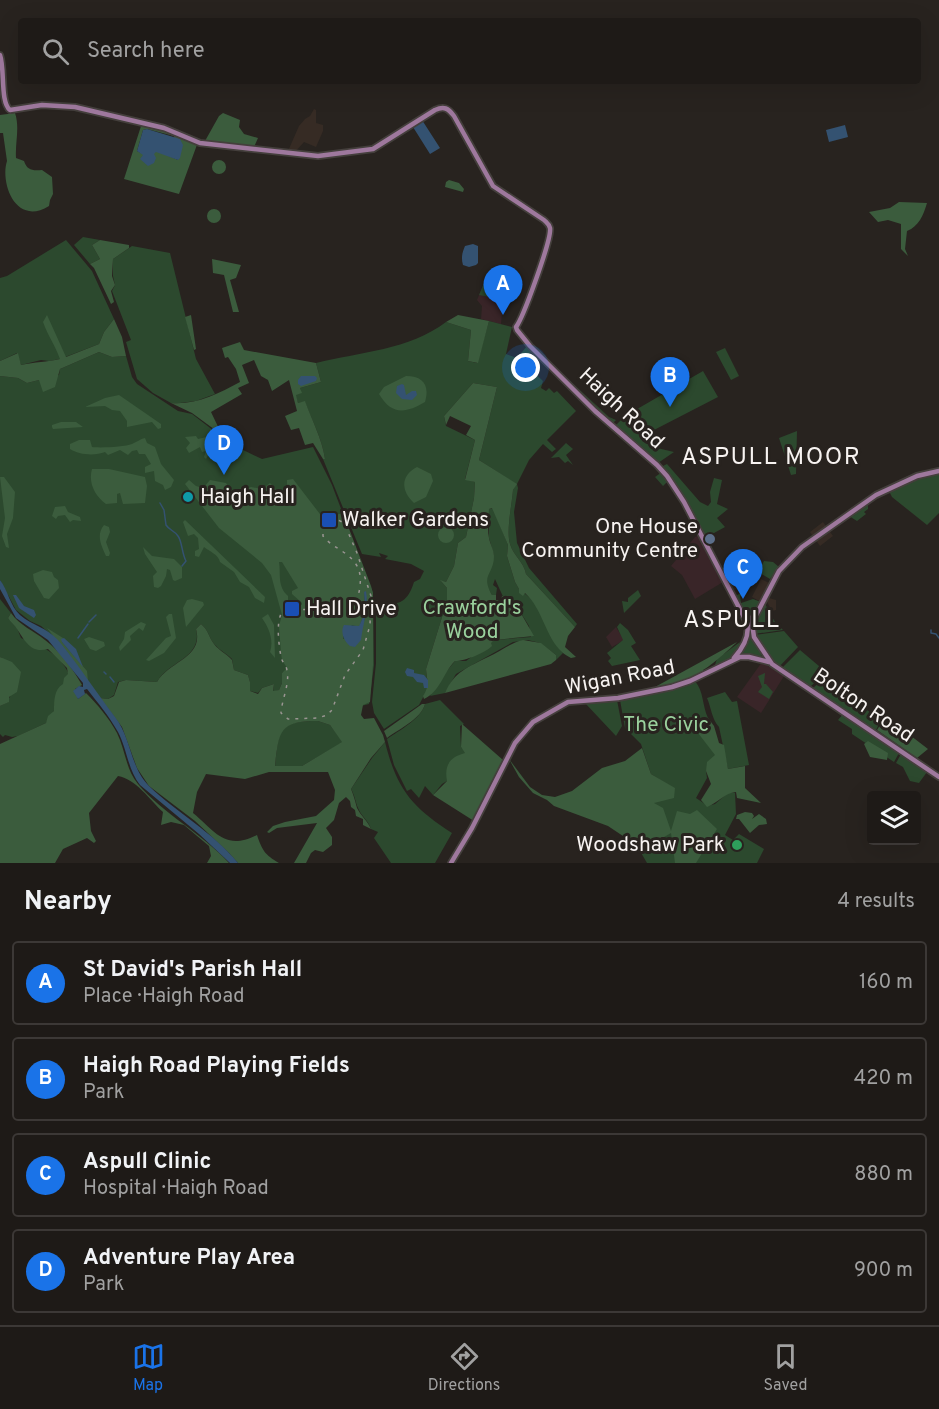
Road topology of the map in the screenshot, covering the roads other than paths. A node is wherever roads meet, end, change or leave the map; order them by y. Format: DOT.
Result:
graph roads {
  1 [pos="0,55"];
  2 [pos="939,471"];
  3 [pos="749,621"];
  4 [pos="754,637"];
  5 [pos="746,639"];
  6 [pos="740,651"];
  7 [pos="762,652"];
  8 [pos="746,656"];
  9 [pos="759,659"];
  10 [pos="732,660"];
  11 [pos="769,662"];
  12 [pos="939,777"];
  13 [pos="451,863"];
  1 -- 3 [label="main road, Haigh Road"];
  2 -- 3 [label="main road"];
  3 -- 4 [label="main road, Bolton Road"];
  3 -- 5 [label="main road, Wigan Road"];
  4 -- 5 [label="main road"];
  4 -- 7 [label="main road, Bolton Road"];
  5 -- 6 [label="main road, Wigan Road"];
  6 -- 8 [label="main road"];
  6 -- 10 [label="main road, Wigan Road"];
  7 -- 9 [label="main road"];
  7 -- 11 [label="main road, Bolton Road"];
  8 -- 9 [label="main road, Bolton Road"];
  8 -- 10 [label="main road, Wigan Road"];
  9 -- 11 [label="main road, Bolton Road"];
  10 -- 13 [label="main road, Wigan Road"];
  11 -- 12 [label="main road, Bolton Road"];
}
